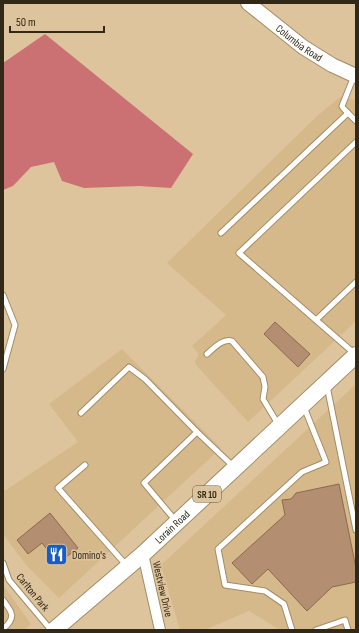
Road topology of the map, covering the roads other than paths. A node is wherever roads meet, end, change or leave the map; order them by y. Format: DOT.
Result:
graph roads {
  1 [pos="248,3"];
  2 [pos="355,75"];
  3 [pos="348,113"];
  4 [pos="356,121"];
  5 [pos="356,142"];
  6 [pos="221,232"];
  7 [pos="356,282"];
  8 [pos="3,295"];
  9 [pos="316,320"];
  10 [pos="207,354"];
  11 [pos="356,354"];
  12 [pos="3,369"];
  13 [pos="326,383"];
  14 [pos="303,404"];
  15 [pos="81,413"];
  16 [pos="280,426"];
  17 [pos="197,432"];
  18 [pos="85,465"];
  19 [pos="235,468"];
  20 [pos="177,522"];
  21 [pos="356,530"];
  22 [pos="143,554"];
  23 [pos="3,564"];
  24 [pos="127,567"];
  25 [pos="3,600"];
  26 [pos="3,628"];
  27 [pos="51,630"];
  28 [pos="54,630"];
  29 [pos="160,630"];
  30 [pos="292,630"];
  31 [pos="316,630"];
  32 [pos="348,630"];
  1 -- 2 [label="main road, Columbia Road"];
  2 -- 3 [label="lane"];
  3 -- 4 [label="lane"];
  3 -- 6 [label="lane"];
  5 -- 9 [label="lane"];
  7 -- 9 [label="lane"];
  8 -- 12 [label="lane"];
  9 -- 11 [label="lane"];
  10 -- 16 [label="lane"];
  11 -- 13 [label="main road, Lorain Road / SR 10"];
  13 -- 14 [label="main road, Lorain Road / SR 10"];
  13 -- 21 [label="lane"];
  14 -- 16 [label="main road, Lorain Road / SR 10"];
  14 -- 30 [label="lane"];
  15 -- 17 [label="lane"];
  16 -- 19 [label="main road, Lorain Road / SR 10"];
  17 -- 19 [label="lane"];
  17 -- 20 [label="lane"];
  18 -- 24 [label="lane"];
  19 -- 20 [label="main road, Lorain Road / SR 10"];
  20 -- 22 [label="main road, Lorain Road / SR 10"];
  22 -- 24 [label="main road, Lorain Road / SR 10"];
  22 -- 29 [label="street, Westview Drive"];
  23 -- 27 [label="lane, Carlton Park"];
  24 -- 28 [label="main road, Lorain Road / SR 10"];
  25 -- 26 [label="lane"];
  31 -- 32 [label="lane"];
}
